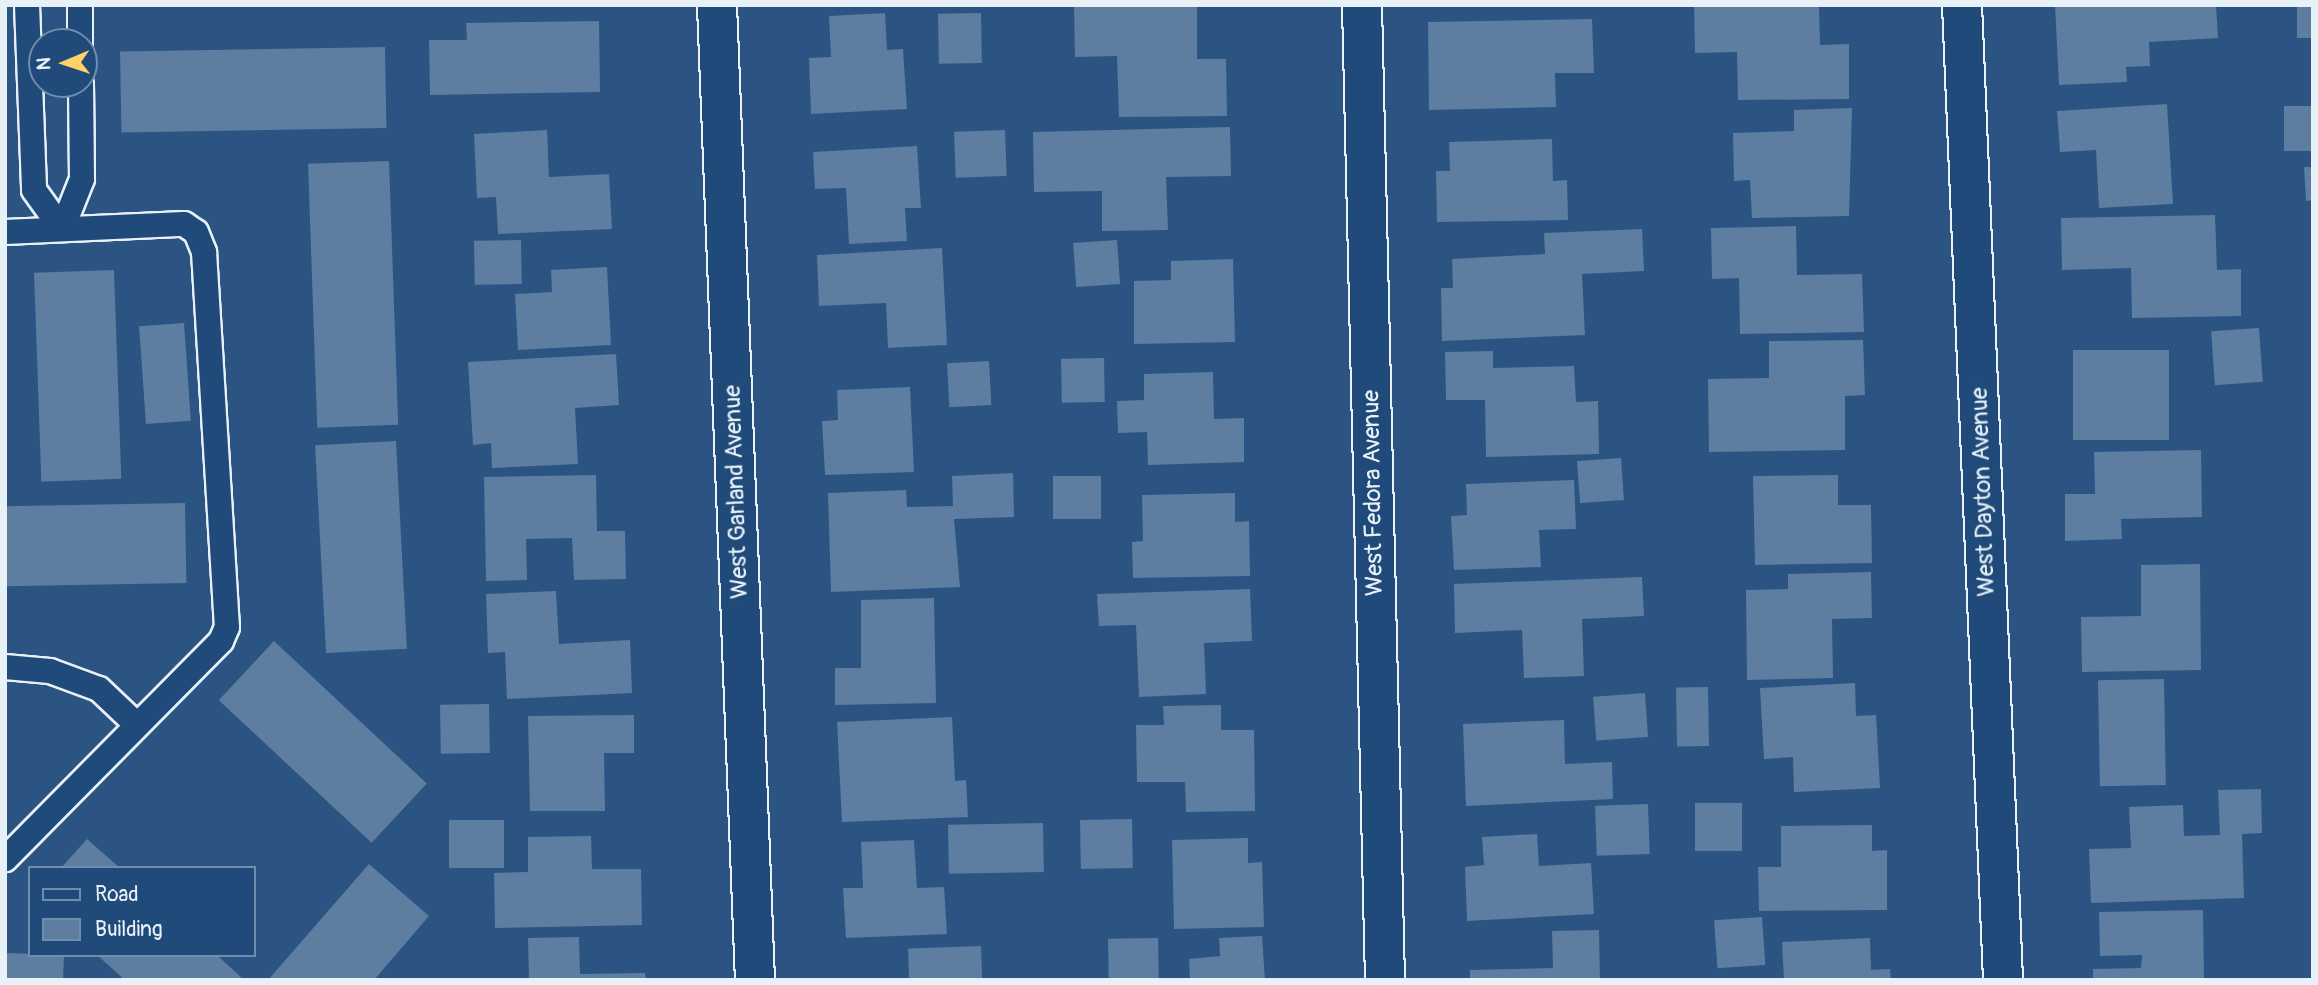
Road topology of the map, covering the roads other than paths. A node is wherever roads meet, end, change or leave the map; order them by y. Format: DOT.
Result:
graph roads {
  1 [pos="27,5"];
  2 [pos="80,5"];
  3 [pos="717,5"];
  4 [pos="1362,5"];
  5 [pos="1962,5"];
  6 [pos="80,28"];
  7 [pos="81,98"];
  8 [pos="62,229"];
  9 [pos="5,232"];
  10 [pos="5,667"];
  11 [pos="137,725"];
  12 [pos="5,859"];
  13 [pos="755,980"];
  14 [pos="1385,980"];
  15 [pos="2003,980"];
  1 -- 8 [label="lane"];
  2 -- 6 [label="lane"];
  3 -- 13 [label="street, West Garland Avenue"];
  4 -- 14 [label="street, West Fedora Avenue"];
  5 -- 15 [label="street, West Dayton Avenue"];
  7 -- 8 [label="lane"];
  8 -- 9 [label="lane"];
  8 -- 11 [label="lane"];
  10 -- 11 [label="lane"];
  11 -- 12 [label="lane"];
}
